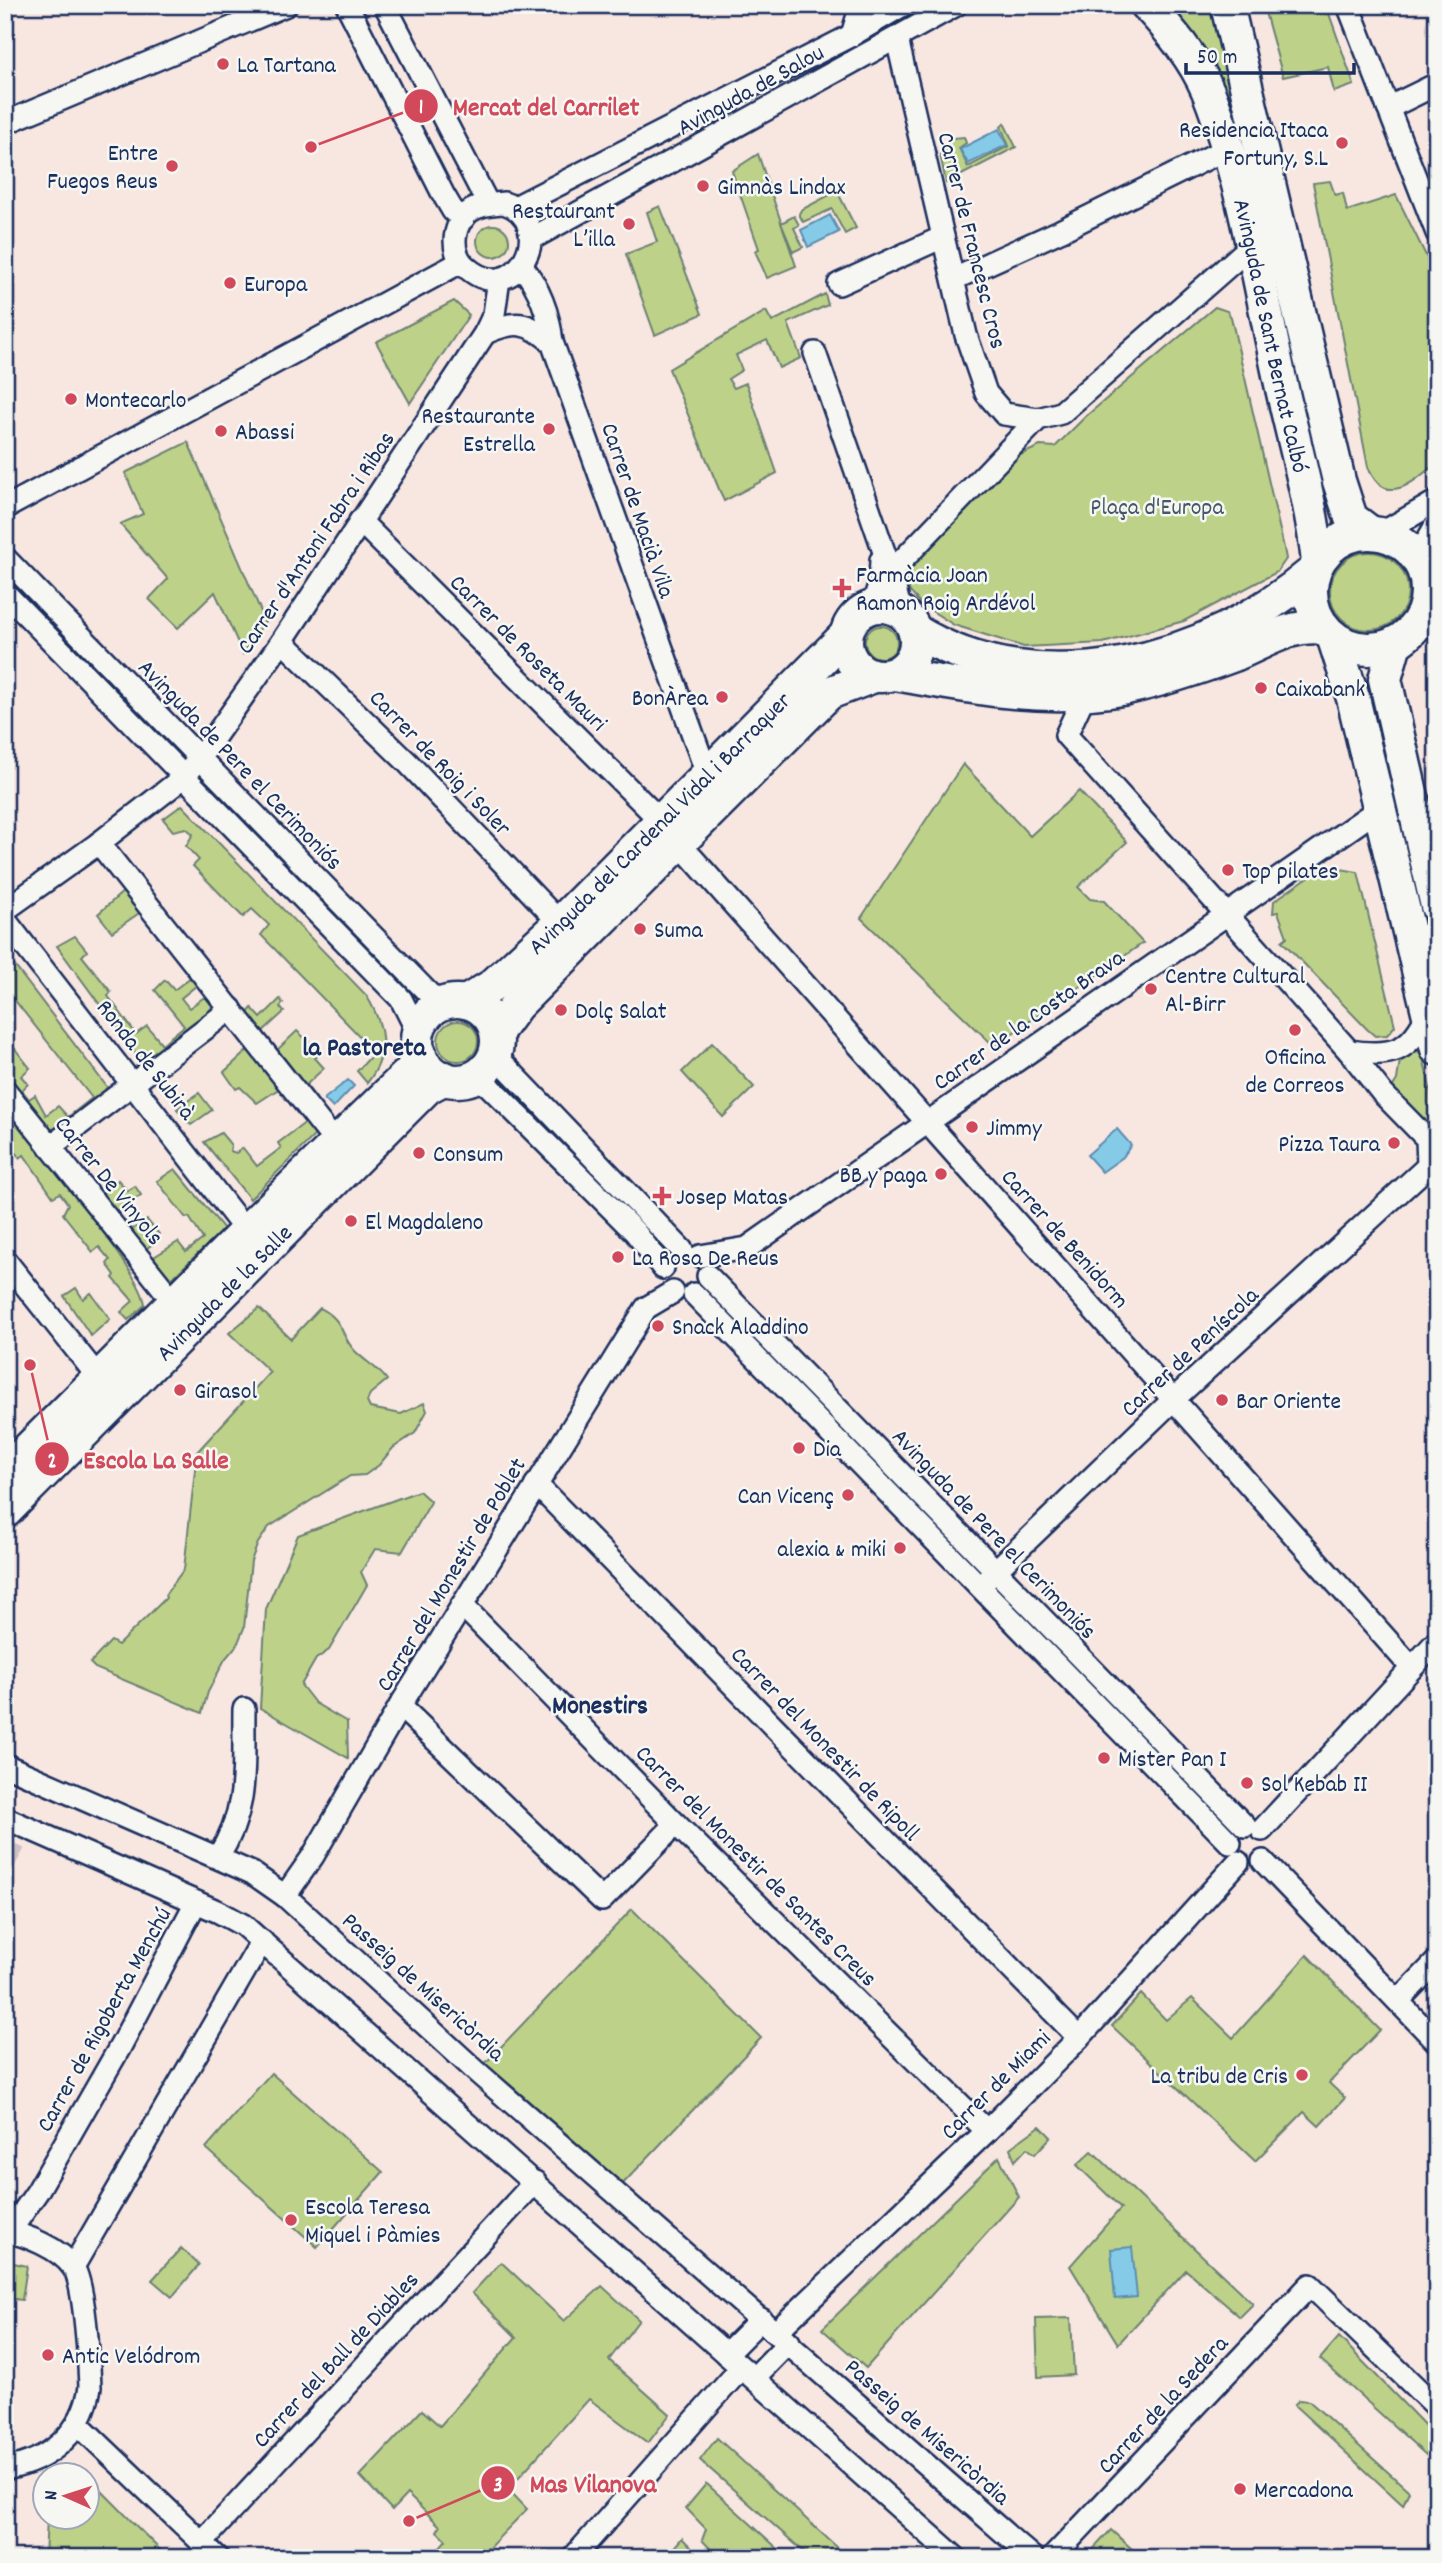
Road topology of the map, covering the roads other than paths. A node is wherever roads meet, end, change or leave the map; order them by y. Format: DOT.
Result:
graph roads {
  1 [pos="286,5"];
  2 [pos="347,5"];
  3 [pos="385,5"];
  4 [pos="861,5"];
  5 [pos="956,5"];
  6 [pos="1147,5"];
  7 [pos="1227,5"];
  8 [pos="1348,5"];
  9 [pos="896,10"];
  10 [pos="852,35"];
  11 [pos="897,39"];
  12 [pos="1437,84"];
  13 [pos="1388,108"];
  14 [pos="5,123"];
  15 [pos="1226,149"];
  16 [pos="488,204"];
  17 [pos="515,207"];
  18 [pos="464,218"];
  19 [pos="1437,233"];
  20 [pos="943,236"];
  21 [pos="531,239"];
  22 [pos="1251,246"];
  23 [pos="461,262"];
  24 [pos="522,266"];
  25 [pos="499,279"];
  26 [pos="954,279"];
  27 [pos="839,284"];
  28 [pos="485,333"];
  29 [pos="552,342"];
  30 [pos="815,353"];
  31 [pos="1038,419"];
  32 [pos="1437,501"];
  33 [pos="5,508"];
  34 [pos="360,521"];
  35 [pos="1437,523"];
  36 [pos="1376,533"];
  37 [pos="880,544"];
  38 [pos="5,558"];
  39 [pos="1316,567"];
  40 [pos="1422,568"];
  41 [pos="891,572"];
  42 [pos="5,593"];
  43 [pos="896,617"];
  44 [pos="1329,633"];
  45 [pos="846,635"];
  46 [pos="282,641"];
  47 [pos="1395,643"];
  48 [pos="885,675"];
  49 [pos="1085,694"];
  50 [pos="199,759"];
  51 [pos="707,774"];
  52 [pos="184,777"];
  53 [pos="245,806"];
  54 [pos="1380,808"];
  55 [pos="670,832"];
  56 [pos="99,843"];
  57 [pos="1437,906"];
  58 [pos="5,910"];
  59 [pos="1224,914"];
  60 [pos="5,920"];
  61 [pos="560,923"];
  62 [pos="453,1004"];
  63 [pos="231,1009"];
  64 [pos="1428,1013"];
  65 [pos="418,1042"];
  66 [pos="496,1044"];
  67 [pos="1437,1049"];
  68 [pos="1349,1051"];
  69 [pos="459,1078"];
  70 [pos="132,1083"];
  71 [pos="5,1090"];
  72 [pos="927,1121"];
  73 [pos="336,1143"];
  74 [pos="50,1147"];
  75 [pos="1432,1168"];
  76 [pos="246,1231"];
  77 [pos="5,1260"];
  78 [pos="697,1261"];
  79 [pos="663,1268"];
  80 [pos="683,1293"];
  81 [pos="174,1302"];
  82 [pos="98,1377"];
  83 [pos="1174,1399"];
  84 [pos="5,1472"];
  85 [pos="536,1484"];
  86 [pos="5,1512"];
  87 [pos="988,1578"];
  88 [pos="462,1605"];
  89 [pos="1437,1641"];
  90 [pos="1412,1668"];
  91 [pos="400,1706"];
  92 [pos="244,1709"];
  93 [pos="5,1765"];
  94 [pos="5,1818"];
  95 [pos="676,1824"];
  96 [pos="1253,1828"];
  97 [pos="1234,1853"];
  98 [pos="218,1857"];
  99 [pos="1263,1861"];
  100 [pos="285,1896"];
  101 [pos="196,1902"];
  102 [pos="262,1941"];
  103 [pos="1437,1961"];
  104 [pos="1398,2001"];
  105 [pos="1428,2021"];
  106 [pos="1079,2038"];
  107 [pos="1437,2042"];
  108 [pos="987,2130"];
  109 [pos="535,2182"];
  110 [pos="5,2229"];
  111 [pos="73,2267"];
  112 [pos="776,2331"];
  113 [pos="741,2367"];
  114 [pos="1437,2408"];
  115 [pos="78,2424"];
  116 [pos="12,2468"];
  117 [pos="5,2486"];
  118 [pos="202,2542"];
  119 [pos="218,2558"];
  120 [pos="573,2558"];
  121 [pos="956,2558"];
  122 [pos="1033,2558"];
  123 [pos="1052,2558"];
  1 -- 14 [label="street"];
  2 -- 18 [label="street"];
  3 -- 16 [label="street"];
  4 -- 10 [label="street, Avinguda de Salou"];
  5 -- 11 [label="street, Avinguda de Salou"];
  6 -- 15 [label="street, Avinguda de Sant Bernat Calbó"];
  7 -- 36 [label="street, Avinguda de Sant Bernat Calbó"];
  8 -- 13 [label="street"];
  9 -- 10 [label="street"];
  10 -- 17 [label="street"];
  11 -- 20 [label="street, Carrer de Francesc Cros"];
  11 -- 21 [label="street, Avinguda de Salou"];
  12 -- 13 [label="street"];
  13 -- 19 [label="street"];
  15 -- 22 [label="street, Avinguda de Sant Bernat Calbó"];
  15 -- 26 [label="street"];
  16 -- 17 [label="street"];
  16 -- 18 [label="street"];
  17 -- 21 [label="street"];
  18 -- 23 [label="street"];
  20 -- 26 [label="street, Carrer de Francesc Cros"];
  20 -- 27 [label="street"];
  21 -- 24 [label="street"];
  22 -- 31 [label="street"];
  22 -- 39 [label="street, Avinguda de Sant Bernat Calbó"];
  23 -- 25 [label="street"];
  23 -- 33 [label="street"];
  24 -- 25 [label="street"];
  24 -- 29 [label="street, Carrer de Macià Vila"];
  25 -- 28 [label="street, Carrer d'Antoni Fabra i Ribas"];
  26 -- 31 [label="street, Carrer de Francesc Cros"];
  28 -- 29 [label="street"];
  28 -- 34 [label="street, Carrer d'Antoni Fabra i Ribas"];
  29 -- 51 [label="street, Carrer de Macià Vila"];
  30 -- 37 [label="street"];
  31 -- 41 [label="street"];
  32 -- 36 [label="street"];
  34 -- 46 [label="street, Carrer d'Antoni Fabra i Ribas"];
  34 -- 55 [label="street, Carrer de Roseta Mauri"];
  35 -- 40 [label="street"];
  36 -- 39 [label="street"];
  36 -- 40 [label="street, Avinguda de Sant Bernat Calbó"];
  37 -- 41 [label="street"];
  37 -- 43 [label="street"];
  38 -- 50 [label="street, Avinguda de Pere el Cerimoniós"];
  39 -- 43 [label="street"];
  39 -- 44 [label="street, Avinguda de Sant Bernat Calbó"];
  40 -- 47 [label="street"];
  41 -- 43 [label="street"];
  42 -- 52 [label="street, Avinguda de Pere el Cerimoniós"];
  43 -- 45 [label="street"];
  43 -- 48 [label="street"];
  44 -- 47 [label="street"];
  44 -- 49 [label="street"];
  44 -- 54 [label="street, Avinguda de Sant Bernat Calbó"];
  45 -- 48 [label="street"];
  45 -- 51 [label="street, Avinguda del Cardenal Vidal i Barraquer"];
  46 -- 50 [label="street, Carrer d'Antoni Fabra i Ribas"];
  46 -- 61 [label="street, Carrer de Roig i Soler"];
  47 -- 57 [label="street"];
  48 -- 49 [label="street"];
  48 -- 55 [label="street, Avinguda del Cardenal Vidal i Barraquer"];
  49 -- 59 [label="street"];
  50 -- 52 [label="street, Carrer d'Antoni Fabra i Ribas"];
  50 -- 53 [label="street, Avinguda de Pere el Cerimoniós"];
  51 -- 55 [label="street, Avinguda del Cardenal Vidal i Barraquer"];
  52 -- 53 [label="street"];
  52 -- 56 [label="street, Carrer d'Antoni Fabra i Ribas"];
  52 -- 65 [label="street, Avinguda de Pere el Cerimoniós"];
  53 -- 62 [label="street, Avinguda de Pere el Cerimoniós"];
  54 -- 59 [label="street, Carrer de la Costa Brava"];
  54 -- 64 [label="street, Avinguda de Sant Bernat Calbó"];
  55 -- 61 [label="street, Avinguda del Cardenal Vidal i Barraquer"];
  55 -- 66 [label="street, Avinguda del Cardenal Vidal i Barraquer"];
  55 -- 72 [label="street, Carrer de Benidorm"];
  56 -- 58 [label="street, Carrer d'Antoni Fabra i Ribas"];
  56 -- 63 [label="street"];
  59 -- 68 [label="street"];
  59 -- 72 [label="street, Carrer de la Costa Brava"];
  60 -- 70 [label="street, Ronda de Subirà"];
  61 -- 62 [label="street, Avinguda del Cardenal Vidal i Barraquer"];
  62 -- 65 [label="street"];
  62 -- 66 [label="street"];
  63 -- 70 [label="street"];
  63 -- 73 [label="street"];
  64 -- 67 [label="street, Avinguda de Sant Bernat Calbó"];
  64 -- 68 [label="street"];
  65 -- 69 [label="street"];
  65 -- 73 [label="street, Avinguda de la Salle"];
  66 -- 69 [label="street"];
  66 -- 78 [label="street, Avinguda de Pere el Cerimoniós"];
  68 -- 75 [label="street"];
  69 -- 79 [label="street"];
  69 -- 86 [label="street, Avinguda de la Salle"];
  70 -- 74 [label="street"];
  70 -- 76 [label="street, Ronda de Subirà"];
  71 -- 74 [label="street, Carrer De Vinyols"];
  72 -- 78 [label="street, Carrer de la Costa Brava"];
  72 -- 83 [label="street, Carrer de Benidorm"];
  73 -- 76 [label="street, Avinguda de la Salle"];
  74 -- 81 [label="street, Carrer De Vinyols"];
  75 -- 83 [label="street, Carrer de Peníscola"];
  76 -- 81 [label="street, Avinguda de la Salle"];
  77 -- 82 [label="street"];
  78 -- 79 [label="street"];
  78 -- 80 [label="street"];
  78 -- 87 [label="street, Avinguda de Pere el Cerimoniós"];
  79 -- 80 [label="street"];
  80 -- 85 [label="street, Carrer del Monestir de Poblet"];
  80 -- 87 [label="street, Avinguda de Pere el Cerimoniós"];
  81 -- 82 [label="street, Avinguda de la Salle"];
  82 -- 84 [label="street, Avinguda de la Salle"];
  83 -- 87 [label="street, Carrer de Peníscola"];
  83 -- 90 [label="street, Carrer de Benidorm"];
  85 -- 88 [label="street, Carrer del Monestir de Poblet"];
  85 -- 106 [label="street, Carrer del Monestir de Ripoll"];
  87 -- 96 [label="street, Avinguda de Pere el Cerimoniós"];
  87 -- 97 [label="street, Avinguda de Pere el Cerimoniós"];
  88 -- 91 [label="street, Carrer del Monestir de Poblet"];
  88 -- 95 [label="street, Carrer del Monestir de Santes Creus"];
  89 -- 90 [label="street"];
  90 -- 96 [label="street"];
  91 -- 95 [label="street"];
  91 -- 100 [label="street, Carrer del Monestir de Poblet"];
  92 -- 98 [label="street"];
  93 -- 98 [label="street, Passeig de Misericòrdia"];
  94 -- 101 [label="street"];
  95 -- 108 [label="street, Carrer del Monestir de Santes Creus"];
  96 -- 97 [label="street"];
  96 -- 99 [label="street"];
  97 -- 99 [label="street"];
  97 -- 106 [label="street, Carrer de Miami"];
  98 -- 100 [label="street, Passeig de Misericòrdia"];
  99 -- 104 [label="street"];
  100 -- 112 [label="street, Passeig de Misericòrdia"];
  101 -- 102 [label="street"];
  101 -- 110 [label="street, Carrer de Rigoberta Menchú"];
  102 -- 109 [label="street"];
  102 -- 111 [label="street"];
  103 -- 104 [label="street"];
  104 -- 105 [label="street"];
  105 -- 107 [label="street"];
  106 -- 108 [label="street, Carrer de Miami"];
  108 -- 112 [label="street, Carrer de Miami"];
  109 -- 113 [label="street"];
  109 -- 118 [label="street, Carrer del Ball de Diables"];
  110 -- 111 [label="street"];
  111 -- 115 [label="street"];
  112 -- 113 [label="street"];
  112 -- 113 [label="street"];
  112 -- 122 [label="street, Passeig de Misericòrdia"];
  113 -- 120 [label="street"];
  113 -- 121 [label="street"];
  114 -- 123 [label="street, Carrer de la Sedera"];
  115 -- 116 [label="street"];
  115 -- 118 [label="street"];
  116 -- 117 [label="street"];
  118 -- 119 [label="street"];
}
